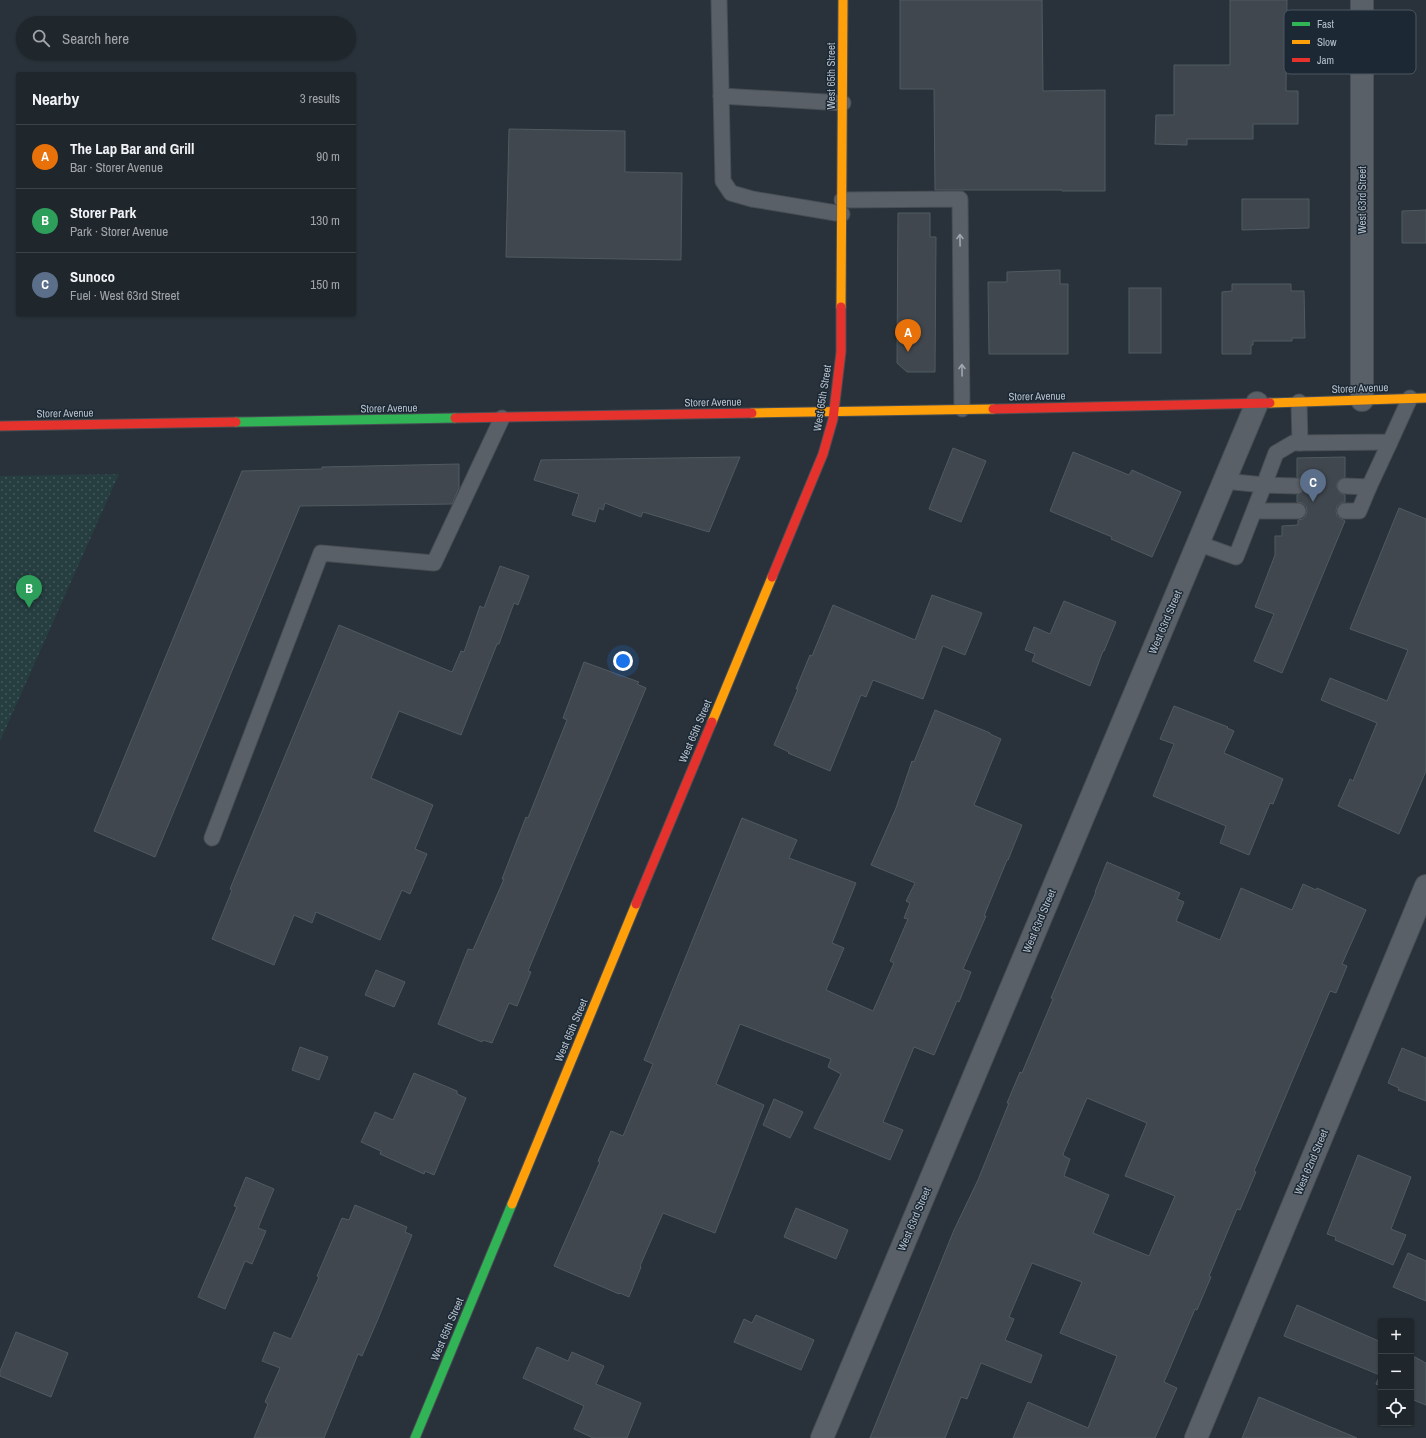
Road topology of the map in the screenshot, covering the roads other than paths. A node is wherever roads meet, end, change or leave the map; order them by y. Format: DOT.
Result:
graph roads {
  1 [pos="719,0"];
  2 [pos="843,0"];
  3 [pos="1362,74"];
  4 [pos="721,96"];
  5 [pos="842,103"];
  6 [pos="842,207"];
  7 [pos="1410,398"];
  8 [pos="1426,398"];
  9 [pos="1362,400"];
  10 [pos="1299,402"];
  11 [pos="1256,403"];
  12 [pos="962,409"];
  13 [pos="834,411"];
  14 [pos="502,418"];
  15 [pos="0,426"];
  16 [pos="1390,442"];
  17 [pos="1300,443"];
  18 [pos="1224,481"];
  19 [pos="1264,485"];
  20 [pos="1297,486"];
  21 [pos="1345,486"];
  22 [pos="1369,487"];
  23 [pos="1255,511"];
  24 [pos="1298,511"];
  25 [pos="1345,511"];
  26 [pos="1197,544"];
  27 [pos="212,838"];
  28 [pos="1426,886"];
  29 [pos="415,1438"];
  30 [pos="822,1438"];
  31 [pos="1196,1438"];
  1 -- 4 [label="lane"];
  2 -- 5 [label="street, West 65th Street"];
  3 -- 9 [label="street, West 63rd Street"];
  4 -- 5 [label="lane"];
  4 -- 6 [label="lane"];
  5 -- 6 [label="street, West 65th Street"];
  12 -- 6 [label="lane, one-way"];
  6 -- 13 [label="street, West 65th Street"];
  7 -- 8 [label="street, Storer Avenue"];
  7 -- 9 [label="street, Storer Avenue"];
  7 -- 16 [label="lane"];
  9 -- 10 [label="street, Storer Avenue"];
  10 -- 11 [label="street, Storer Avenue"];
  10 -- 17 [label="lane"];
  11 -- 12 [label="street, Storer Avenue"];
  11 -- 18 [label="street, West 63rd Street"];
  12 -- 13 [label="street, Storer Avenue"];
  13 -- 14 [label="street, Storer Avenue"];
  13 -- 29 [label="street, West 65th Street"];
  14 -- 15 [label="street, Storer Avenue"];
  14 -- 27 [label="lane"];
  16 -- 17 [label="lane"];
  16 -- 22 [label="lane"];
  17 -- 19 [label="lane"];
  18 -- 19 [label="lane"];
  18 -- 26 [label="street, West 63rd Street"];
  19 -- 20 [label="lane"];
  19 -- 23 [label="lane"];
  21 -- 22 [label="lane"];
  22 -- 25 [label="lane"];
  23 -- 24 [label="lane"];
  23 -- 26 [label="lane"];
  26 -- 30 [label="street, West 63rd Street"];
  28 -- 31 [label="street, West 62nd Street"];
}
